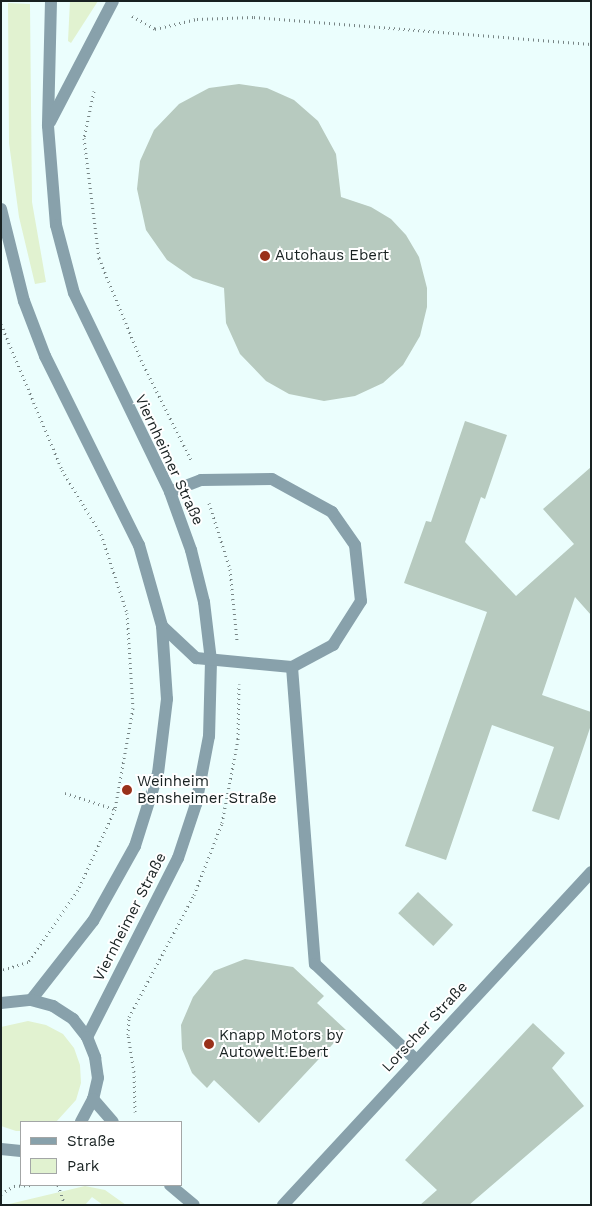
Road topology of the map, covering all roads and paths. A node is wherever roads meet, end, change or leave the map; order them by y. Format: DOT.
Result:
graph roads {
  1 [pos="51,1"];
  2 [pos="113,2"];
  3 [pos="591,44"];
  4 [pos="48,126"];
  5 [pos="1,209"];
  6 [pos="1,324"];
  7 [pos="170,492"];
  8 [pos="162,626"];
  9 [pos="211,661"];
  10 [pos="292,667"];
  11 [pos="65,792"];
  12 [pos="115,809"];
  13 [pos="591,872"];
  14 [pos="1,970"];
  15 [pos="31,1000"];
  16 [pos="1,1003"];
  17 [pos="87,1037"];
  18 [pos="416,1060"];
  19 [pos="94,1099"];
  20 [pos="82,1121"];
  21 [pos="112,1121"];
  22 [pos="2,1150"];
  23 [pos="20,1151"];
  24 [pos="20,1186"];
  25 [pos="58,1186"];
  26 [pos="173,1188"];
  27 [pos="1,1194"];
  28 [pos="65,1205"];
  29 [pos="194,1205"];
  30 [pos="283,1205"];
  1 -- 4 [label="street, Viernheimer Straße"];
  2 -- 3 [label="path"];
  2 -- 4 [label="street"];
  4 -- 7 [label="street, Viernheimer Straße"];
  5 -- 8 [label="street, Viernheimer Straße"];
  6 -- 12 [label="path"];
  7 -- 9 [label="street, Viernheimer Straße"];
  7 -- 10 [label="street"];
  8 -- 9 [label="street"];
  8 -- 15 [label="street, Viernheimer Straße"];
  9 -- 10 [label="street"];
  9 -- 17 [label="street, Viernheimer Straße"];
  10 -- 18 [label="street"];
  11 -- 12 [label="path"];
  12 -- 14 [label="path"];
  13 -- 18 [label="street, Lorscher Straße"];
  15 -- 16 [label="street"];
  15 -- 17 [label="street"];
  17 -- 19 [label="street"];
  18 -- 30 [label="street, Lorscher Straße"];
  19 -- 20 [label="street"];
  19 -- 21 [label="street"];
  22 -- 23 [label="street"];
  24 -- 27 [label="path"];
  25 -- 28 [label="path"];
  26 -- 29 [label="street"];
}
